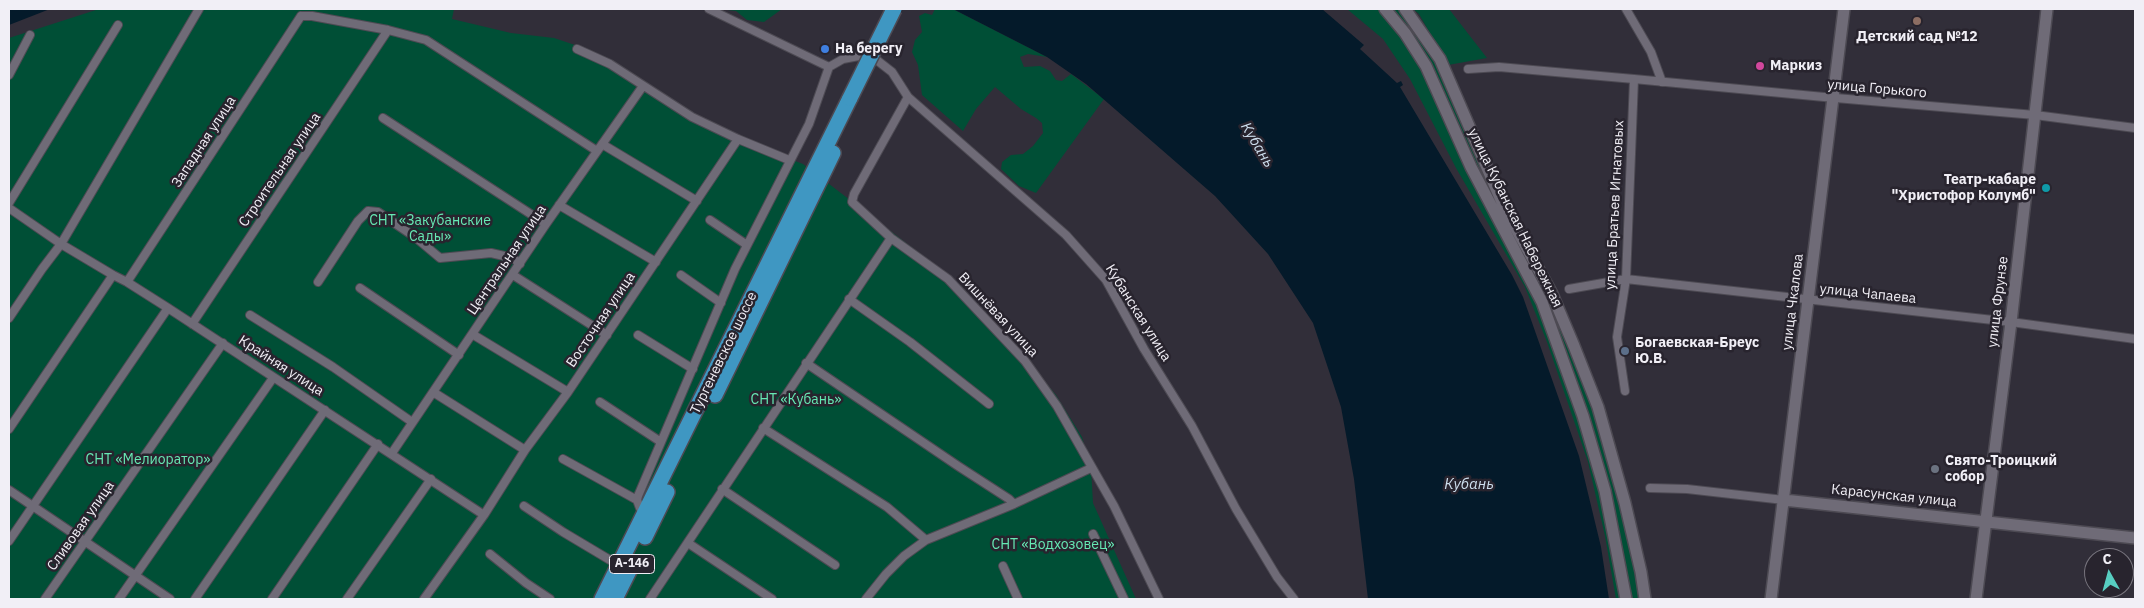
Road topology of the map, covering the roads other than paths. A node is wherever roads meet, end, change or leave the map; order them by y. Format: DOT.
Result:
graph roads {
  1 [pos="198,9"];
  2 [pos="709,9"];
  3 [pos="894,9"];
  4 [pos="1385,9"];
  5 [pos="1405,9"];
  6 [pos="1626,9"];
  7 [pos="1844,9"];
  8 [pos="2048,9"];
  9 [pos="301,13"];
  10 [pos="118,26"];
  11 [pos="388,30"];
  12 [pos="30,35"];
  13 [pos="577,49"];
  14 [pos="829,66"];
  15 [pos="1468,69"];
  16 [pos="9,75"];
  17 [pos="1634,79"];
  18 [pos="1662,82"];
  19 [pos="641,88"];
  20 [pos="908,97"];
  21 [pos="1833,98"];
  22 [pos="2035,115"];
  23 [pos="383,118"];
  24 [pos="2135,128"];
  25 [pos="738,140"];
  26 [pos="599,147"];
  27 [pos="789,160"];
  28 [pos="697,201"];
  29 [pos="9,203"];
  30 [pos="558,205"];
  31 [pos="9,208"];
  32 [pos="710,220"];
  33 [pos="546,224"];
  34 [pos="891,238"];
  35 [pos="61,244"];
  36 [pos="747,245"];
  37 [pos="656,262"];
  38 [pos="520,264"];
  39 [pos="113,275"];
  40 [pos="513,275"];
  41 [pos="682,276"];
  42 [pos="1626,279"];
  43 [pos="127,282"];
  44 [pos="318,282"];
  45 [pos="360,288"];
  46 [pos="1569,289"];
  47 [pos="850,300"];
  48 [pos="1808,300"];
  49 [pos="721,303"];
  50 [pos="168,308"];
  51 [pos="250,315"];
  52 [pos="9,318"];
  53 [pos="2011,322"];
  54 [pos="192,324"];
  55 [pos="472,334"];
  56 [pos="607,335"];
  57 [pos="638,335"];
  58 [pos="2135,339"];
  59 [pos="223,343"];
  60 [pos="459,355"];
  61 [pos="806,363"];
  62 [pos="693,369"];
  63 [pos="273,378"];
  64 [pos="1625,391"];
  65 [pos="433,392"];
  66 [pos="568,392"];
  67 [pos="600,402"];
  68 [pos="989,404"];
  69 [pos="325,410"];
  70 [pos="412,422"];
  71 [pos="763,428"];
  72 [pos="9,429"];
  73 [pos="662,442"];
  74 [pos="378,444"];
  75 [pos="525,450"];
  76 [pos="392,454"];
  77 [pos="563,459"];
  78 [pos="1091,467"];
  79 [pos="431,479"];
  80 [pos="1650,488"];
  81 [pos="722,489"];
  82 [pos="9,490"];
  83 [pos="1784,500"];
  84 [pos="1014,504"];
  85 [pos="32,505"];
  86 [pos="524,506"];
  87 [pos="484,515"];
  88 [pos="643,517"];
  89 [pos="1985,520"];
  90 [pos="1093,534"];
  91 [pos="2135,538"];
  92 [pos="85,540"];
  93 [pos="926,540"];
  94 [pos="9,541"];
  95 [pos="688,544"];
  96 [pos="490,554"];
  97 [pos="835,565"];
  98 [pos="620,566"];
  99 [pos="1003,566"];
  100 [pos="135,574"];
  101 [pos="653,598"];
  102 [pos="45,599"];
  103 [pos="119,599"];
  104 [pos="170,599"];
  105 [pos="195,599"];
  106 [pos="272,599"];
  107 [pos="347,599"];
  108 [pos="424,599"];
  109 [pos="550,599"];
  110 [pos="602,599"];
  111 [pos="615,599"];
  112 [pos="772,599"];
  113 [pos="866,599"];
  114 [pos="1018,599"];
  115 [pos="1124,599"];
  116 [pos="1159,599"];
  117 [pos="1294,599"];
  118 [pos="1626,599"];
  119 [pos="1645,599"];
  120 [pos="1772,599"];
  121 [pos="1976,599"];
  1 -- 35 [label="street"];
  2 -- 14 [label="street"];
  3 -- 88 [label="highway, Тургеневское шоссе, bridge"];
  4 -- 118 [label="street, улица Кубанская Набережная"];
  5 -- 119 [label="street, улица Кубанская Набережная"];
  6 -- 18 [label="street"];
  7 -- 21 [label="street, улица Чкалова"];
  8 -- 22 [label="street, улица Фрунзе"];
  9 -- 11 [label="street"];
  9 -- 43 [label="street, Западная улица"];
  10 -- 29 [label="street"];
  11 -- 26 [label="street"];
  11 -- 54 [label="street, Строительная улица"];
  12 -- 16 [label="street"];
  13 -- 19 [label="street"];
  14 -- 20 [label="street, Кубанская улица"];
  14 -- 27 [label="street"];
  15 -- 17 [label="street, улица Горького"];
  17 -- 18 [label="street, улица Горького"];
  17 -- 42 [label="street, улица Братьев Игнатовых"];
  18 -- 21 [label="street, улица Горького"];
  19 -- 25 [label="street"];
  19 -- 26 [label="street, Центральная улица"];
  20 -- 34 [label="street, Вишнёвая улица"];
  20 -- 117 [label="street, Кубанская улица"];
  21 -- 22 [label="street, улица Горького"];
  21 -- 48 [label="street, улица Чкалова"];
  22 -- 24 [label="street, улица Горького"];
  22 -- 53 [label="street, улица Фрунзе"];
  23 -- 33 [label="street"];
  25 -- 27 [label="street"];
  25 -- 28 [label="street, Восточная улица"];
  26 -- 28 [label="street"];
  26 -- 30 [label="street, Центральная улица"];
  27 -- 36 [label="street"];
  28 -- 37 [label="street, Восточная улица"];
  30 -- 33 [label="street, Центральная улица"];
  30 -- 37 [label="street"];
  31 -- 35 [label="street, Крайняя улица"];
  32 -- 36 [label="street"];
  33 -- 38 [label="street, Центральная улица"];
  34 -- 47 [label="street"];
  34 -- 78 [label="street, Вишнёвая улица"];
  35 -- 39 [label="street, Крайняя улица"];
  35 -- 52 [label="street"];
  36 -- 49 [label="street"];
  37 -- 56 [label="street, Восточная улица"];
  38 -- 40 [label="street, Центральная улица"];
  38 -- 44 [label="street"];
  39 -- 43 [label="street, Крайняя улица"];
  39 -- 72 [label="street"];
  40 -- 55 [label="street, Центральная улица"];
  40 -- 56 [label="street"];
  41 -- 49 [label="street"];
  42 -- 46 [label="street, улица Чапаева"];
  42 -- 48 [label="street, улица Чапаева"];
  42 -- 64 [label="street, улица Братьев Игнатовых"];
  43 -- 50 [label="street, Крайняя улица"];
  45 -- 60 [label="street"];
  47 -- 61 [label="street"];
  47 -- 68 [label="street"];
  48 -- 53 [label="street, улица Чапаева"];
  48 -- 83 [label="street, улица Чкалова"];
  49 -- 62 [label="street"];
  50 -- 54 [label="street, Крайняя улица"];
  50 -- 85 [label="street"];
  51 -- 70 [label="street"];
  53 -- 58 [label="street, улица Чапаева"];
  53 -- 89 [label="street, улица Фрунзе"];
  54 -- 59 [label="street, Крайняя улица"];
  55 -- 60 [label="street, Центральная улица"];
  55 -- 66 [label="street"];
  56 -- 66 [label="street, Восточная улица"];
  57 -- 62 [label="street"];
  59 -- 63 [label="street, Крайняя улица"];
  59 -- 92 [label="street, Сливовая улица"];
  60 -- 65 [label="street, Центральная улица"];
  61 -- 71 [label="street"];
  61 -- 84 [label="street"];
  62 -- 73 [label="street"];
  63 -- 69 [label="street, Крайняя улица"];
  63 -- 100 [label="street"];
  65 -- 70 [label="street, Центральная улица"];
  65 -- 75 [label="street"];
  66 -- 75 [label="street, Восточная улица"];
  67 -- 73 [label="street"];
  69 -- 74 [label="street, Крайняя улица"];
  69 -- 105 [label="street"];
  70 -- 76 [label="street, Центральная улица"];
  71 -- 81 [label="street"];
  71 -- 93 [label="street"];
  73 -- 88 [label="street"];
  74 -- 76 [label="street, Крайняя улица"];
  74 -- 106 [label="street"];
  75 -- 87 [label="street, Восточная улица"];
  76 -- 79 [label="street, Крайняя улица"];
  77 -- 88 [label="street"];
  78 -- 84 [label="street"];
  78 -- 116 [label="street, Вишнёвая улица"];
  79 -- 87 [label="street, Крайняя улица"];
  79 -- 107 [label="street"];
  80 -- 83 [label="street, Карасунская улица"];
  81 -- 95 [label="street"];
  81 -- 97 [label="street"];
  82 -- 85 [label="street"];
  83 -- 89 [label="street, Карасунская улица"];
  83 -- 120 [label="street, улица Чкалова"];
  84 -- 93 [label="street"];
  85 -- 92 [label="street"];
  85 -- 94 [label="street"];
  86 -- 98 [label="street"];
  87 -- 108 [label="street, Восточная улица"];
  88 -- 98 [label="highway, Тургеневское шоссе / А-146"];
  88 -- 111 [label="highway, Тургеневское шоссе / А-146"];
  89 -- 91 [label="street, Карасунская улица"];
  89 -- 121 [label="street, улица Фрунзе"];
  90 -- 115 [label="street"];
  92 -- 100 [label="street"];
  92 -- 102 [label="street, Сливовая улица"];
  93 -- 113 [label="street"];
  95 -- 101 [label="street"];
  95 -- 112 [label="street"];
  96 -- 109 [label="street"];
  98 -- 110 [label="highway, Тургеневское шоссе / А-146"];
  99 -- 114 [label="street"];
  100 -- 103 [label="street"];
  100 -- 104 [label="street"];
}
